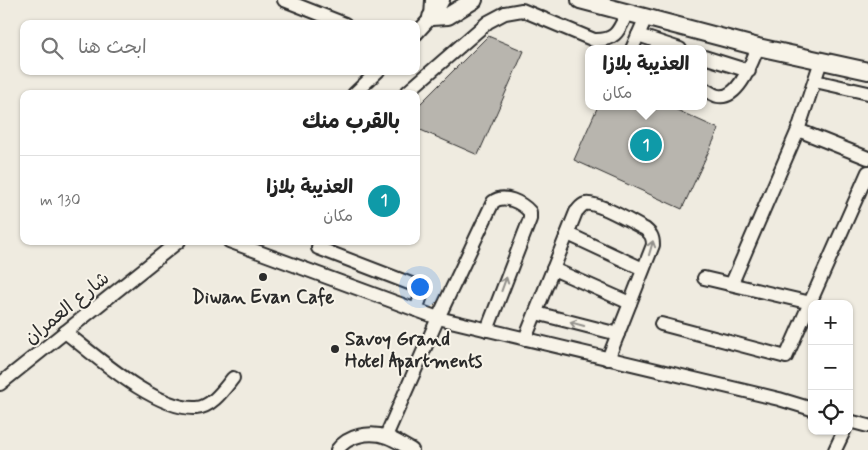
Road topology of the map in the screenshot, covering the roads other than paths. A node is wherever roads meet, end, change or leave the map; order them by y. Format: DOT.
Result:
graph roads {
  1 [pos="284,0"];
  2 [pos="432,0"];
  3 [pos="442,0"];
  4 [pos="474,0"];
  5 [pos="580,0"];
  6 [pos="627,13"];
  7 [pos="431,17"];
  8 [pos="646,17"];
  9 [pos="335,20"];
  10 [pos="420,29"];
  11 [pos="638,35"];
  12 [pos="634,45"];
  13 [pos="668,45"];
  14 [pos="758,47"];
  15 [pos="707,58"];
  16 [pos="822,61"];
  17 [pos="868,70"];
  18 [pos="749,71"];
  19 [pos="374,75"];
  20 [pos="815,81"];
  21 [pos="358,90"];
  22 [pos="410,90"];
  23 [pos="707,90"];
  24 [pos="868,93"];
  25 [pos="798,130"];
  26 [pos="868,158"];
  27 [pos="868,172"];
  28 [pos="568,234"];
  29 [pos="174,245"];
  30 [pos="240,245"];
  31 [pos="319,245"];
  32 [pos="553,269"];
  33 [pos="643,269"];
  34 [pos="704,278"];
  35 [pos="732,284"];
  36 [pos="812,300"];
  37 [pos="808,302"];
  38 [pos="630,303"];
  39 [pos="416,310"];
  40 [pos="808,310"];
  41 [pos="536,313"];
  42 [pos="438,318"];
  43 [pos="661,324"];
  44 [pos="487,330"];
  45 [pos="65,332"];
  46 [pos="618,334"];
  47 [pos="525,339"];
  48 [pos="608,359"];
  49 [pos="233,378"];
  50 [pos="0,384"];
  51 [pos="808,408"];
  52 [pos="853,422"];
  53 [pos="868,426"];
  54 [pos="842,435"];
  55 [pos="386,436"];
  56 [pos="337,450"];
  57 [pos="412,450"];
  58 [pos="835,450"];
  1 -- 9 [label="street"];
  2 -- 7 [label="street"];
  3 -- 7 [label="street"];
  4 -- 7 [label="main road"];
  5 -- 6 [label="main road"];
  6 -- 8 [label="main road"];
  6 -- 22 [label="street"];
  7 -- 10 [label="street"];
  8 -- 11 [label="street"];
  8 -- 14 [label="main road"];
  11 -- 12 [label="street"];
  11 -- 13 [label="street"];
  14 -- 16 [label="main road"];
  14 -- 18 [label="street"];
  15 -- 18 [label="street"];
  16 -- 17 [label="main road"];
  16 -- 20 [label="street"];
  18 -- 23 [label="street"];
  19 -- 21 [label="street"];
  20 -- 24 [label="street"];
  20 -- 25 [label="street"];
  25 -- 26 [label="street"];
  25 -- 35 [label="street"];
  27 -- 36 [label="street"];
  28 -- 32 [label="street"];
  28 -- 33 [label="street"];
  33 -- 28 [label="street, one-way"];
  29 -- 45 [label="street, شارع العمران"];
  30 -- 39 [label="street"];
  31 -- 39 [label="street"];
  32 -- 38 [label="street"];
  32 -- 41 [label="street"];
  33 -- 38 [label="street"];
  34 -- 35 [label="street"];
  35 -- 37 [label="street"];
  38 -- 46 [label="street"];
  39 -- 42 [label="street"];
  40 -- 43 [label="street"];
  46 -- 41 [label="street, one-way"];
  41 -- 47 [label="street"];
  42 -- 44 [label="street"];
  44 -- 42 [label="street, one-way"];
  42 -- 55 [label="street"];
  44 -- 47 [label="street"];
  45 -- 49 [label="street"];
  45 -- 50 [label="street, شارع العمران"];
  46 -- 48 [label="street"];
  47 -- 48 [label="street"];
  48 -- 51 [label="street"];
  52 -- 53 [label="street"];
  54 -- 58 [label="street"];
  55 -- 56 [label="street"];
  55 -- 57 [label="street"];
}
